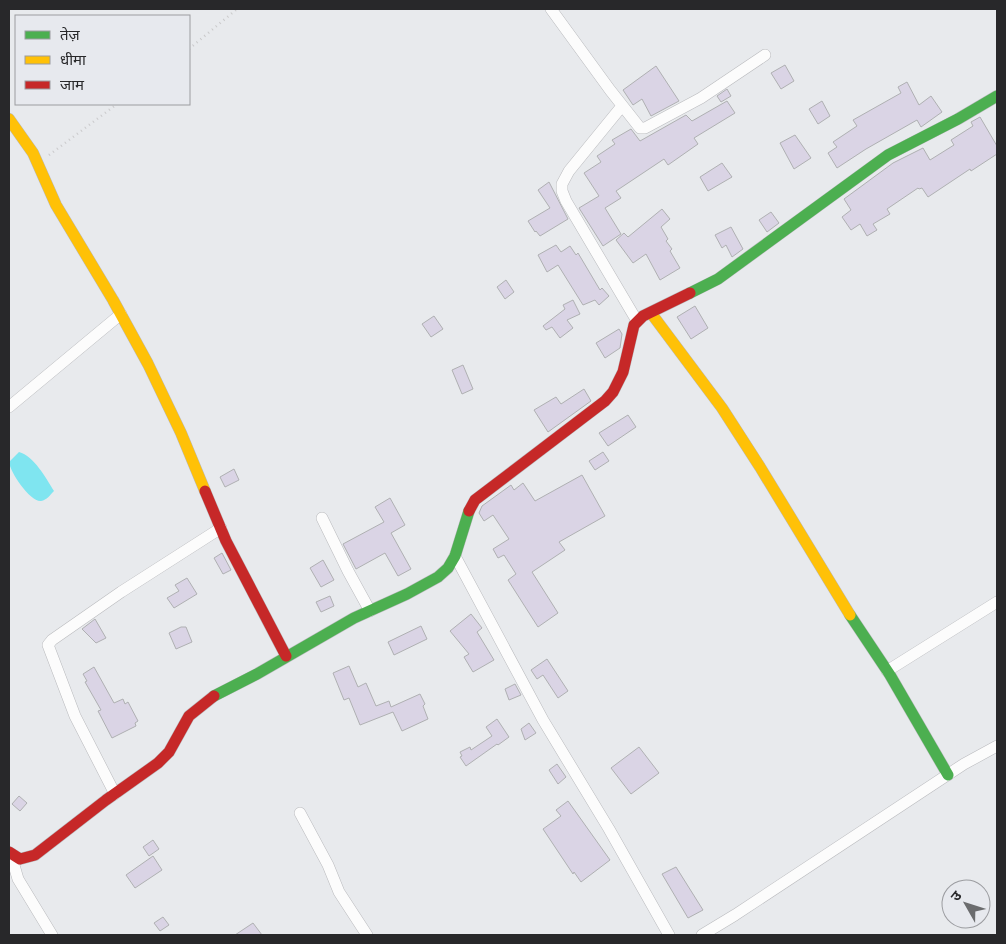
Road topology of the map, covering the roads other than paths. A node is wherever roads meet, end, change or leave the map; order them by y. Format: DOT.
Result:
graph roads {
  1 [pos="550,9"];
  2 [pos="765,55"];
  3 [pos="997,96"];
  4 [pos="622,106"];
  5 [pos="9,119"];
  6 [pos="651,313"];
  7 [pos="121,314"];
  8 [pos="637,321"];
  9 [pos="9,407"];
  10 [pos="322,518"];
  11 [pos="221,528"];
  12 [pos="455,556"];
  13 [pos="997,602"];
  14 [pos="370,611"];
  15 [pos="286,656"];
  16 [pos="887,671"];
  17 [pos="997,746"];
  18 [pos="948,775"];
  19 [pos="115,794"];
  20 [pos="300,813"];
  21 [pos="10,854"];
  22 [pos="52,935"];
  23 [pos="367,935"];
  24 [pos="669,935"];
  25 [pos="702,935"];
  1 -- 4 [label="street"];
  2 -- 4 [label="street"];
  3 -- 6 [label="street"];
  4 -- 8 [label="street"];
  5 -- 7 [label="street"];
  6 -- 8 [label="street"];
  6 -- 16 [label="street"];
  7 -- 9 [label="street"];
  7 -- 11 [label="street"];
  8 -- 12 [label="street"];
  10 -- 14 [label="street"];
  11 -- 15 [label="street"];
  11 -- 19 [label="street"];
  12 -- 14 [label="street"];
  12 -- 24 [label="street"];
  13 -- 16 [label="street"];
  14 -- 15 [label="street"];
  15 -- 19 [label="street"];
  16 -- 18 [label="street"];
  17 -- 18 [label="street"];
  18 -- 25 [label="street"];
  19 -- 21 [label="street"];
  20 -- 23 [label="street"];
  21 -- 22 [label="street"];
}
